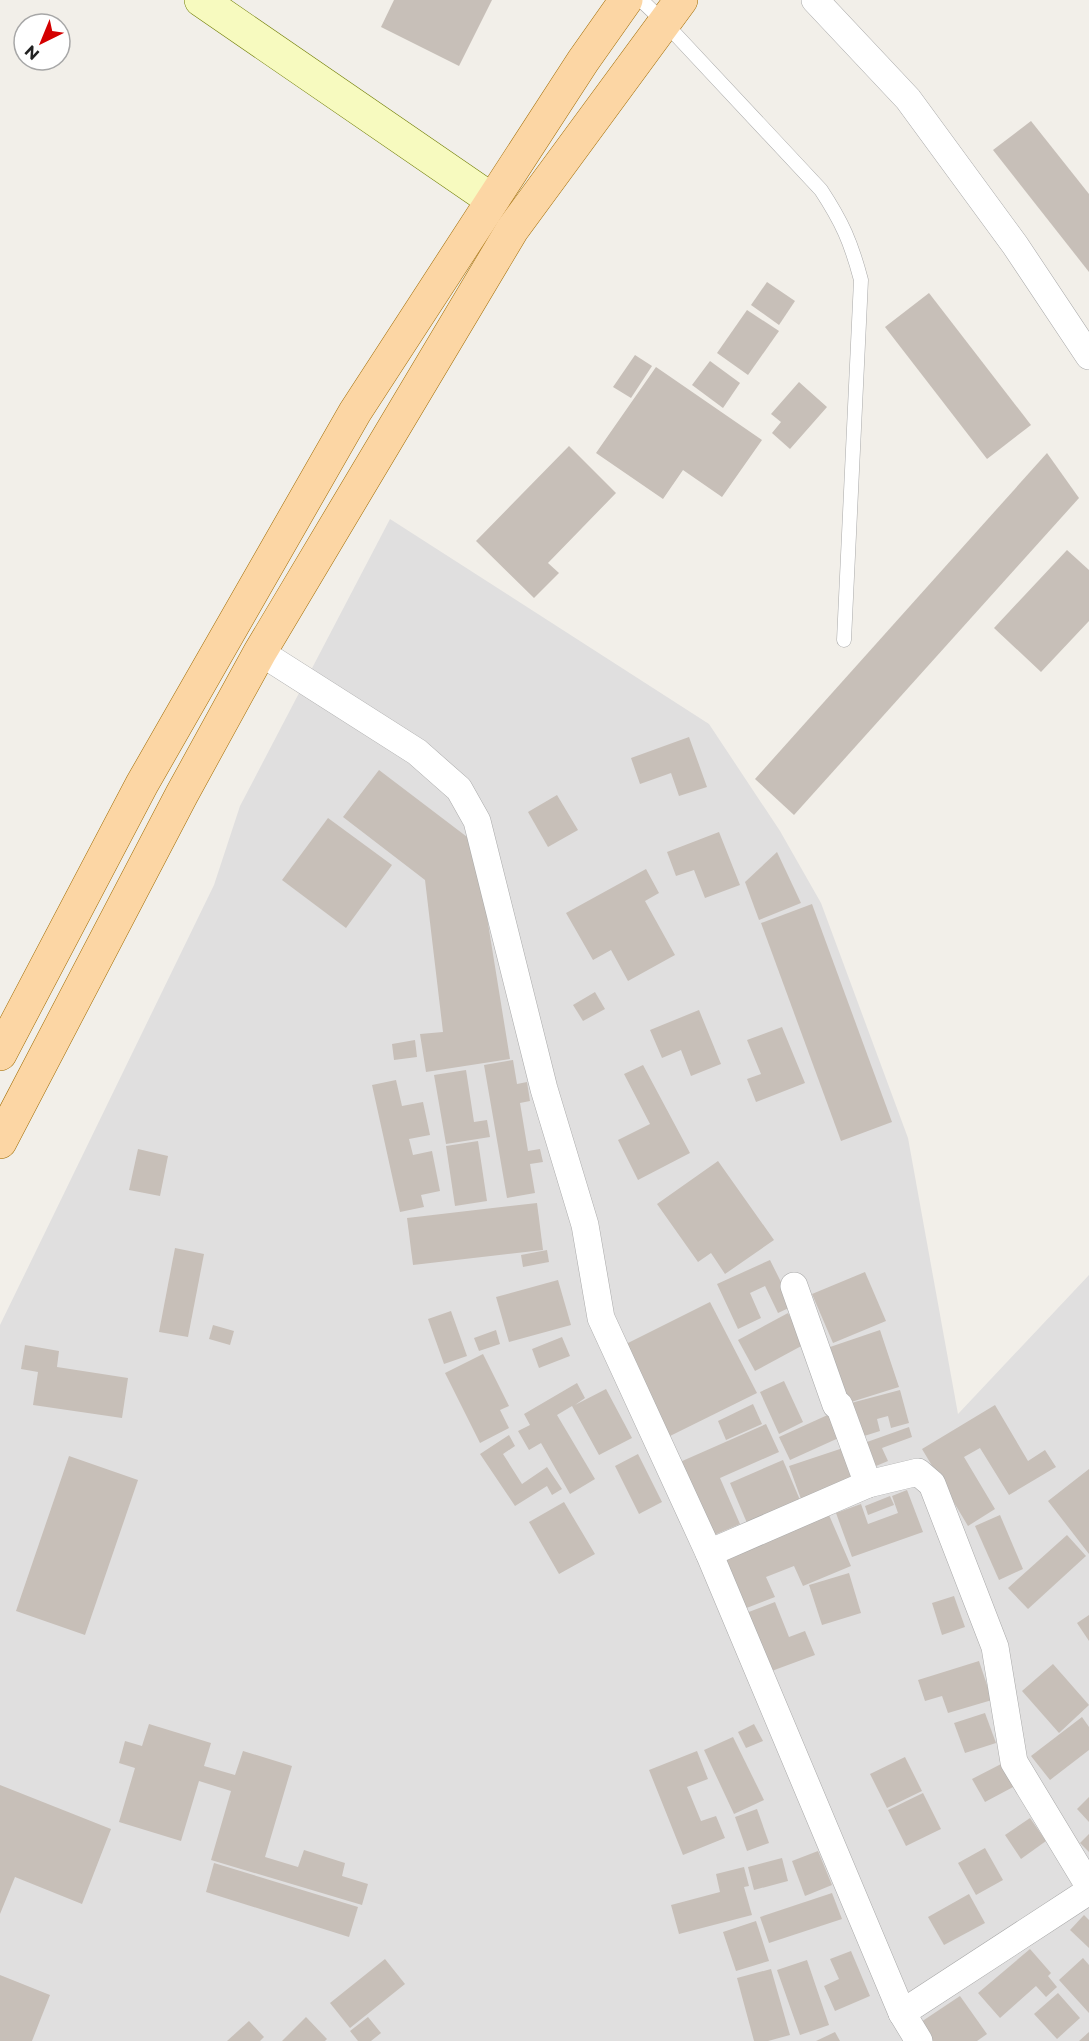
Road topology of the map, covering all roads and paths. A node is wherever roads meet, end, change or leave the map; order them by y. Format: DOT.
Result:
graph roads {
  1 [pos="201,0"];
  2 [pos="626,0"];
  3 [pos="815,0"];
  4 [pos="662,7"];
  5 [pos="492,200"];
  6 [pos="1089,356"];
  7 [pos="844,640"];
  8 [pos="260,652"];
  9 [pos="0,1054"];
  10 [pos="0,1142"];
  11 [pos="794,1286"];
  12 [pos="868,1484"];
  13 [pos="709,1553"];
  14 [pos="1089,1886"];
  15 [pos="1089,1891"];
  16 [pos="902,2013"];
  17 [pos="919,2041"];
  1 -- 5 [label="street"];
  2 -- 5 [label="main road"];
  3 -- 6 [label="street"];
  4 -- 7 [label="lane"];
  4 -- 8 [label="main road"];
  5 -- 9 [label="main road"];
  8 -- 10 [label="main road"];
  8 -- 13 [label="street"];
  11 -- 12 [label="street"];
  12 -- 13 [label="street"];
  12 -- 14 [label="street"];
  13 -- 16 [label="street"];
  15 -- 16 [label="street"];
  16 -- 17 [label="street"];
}
